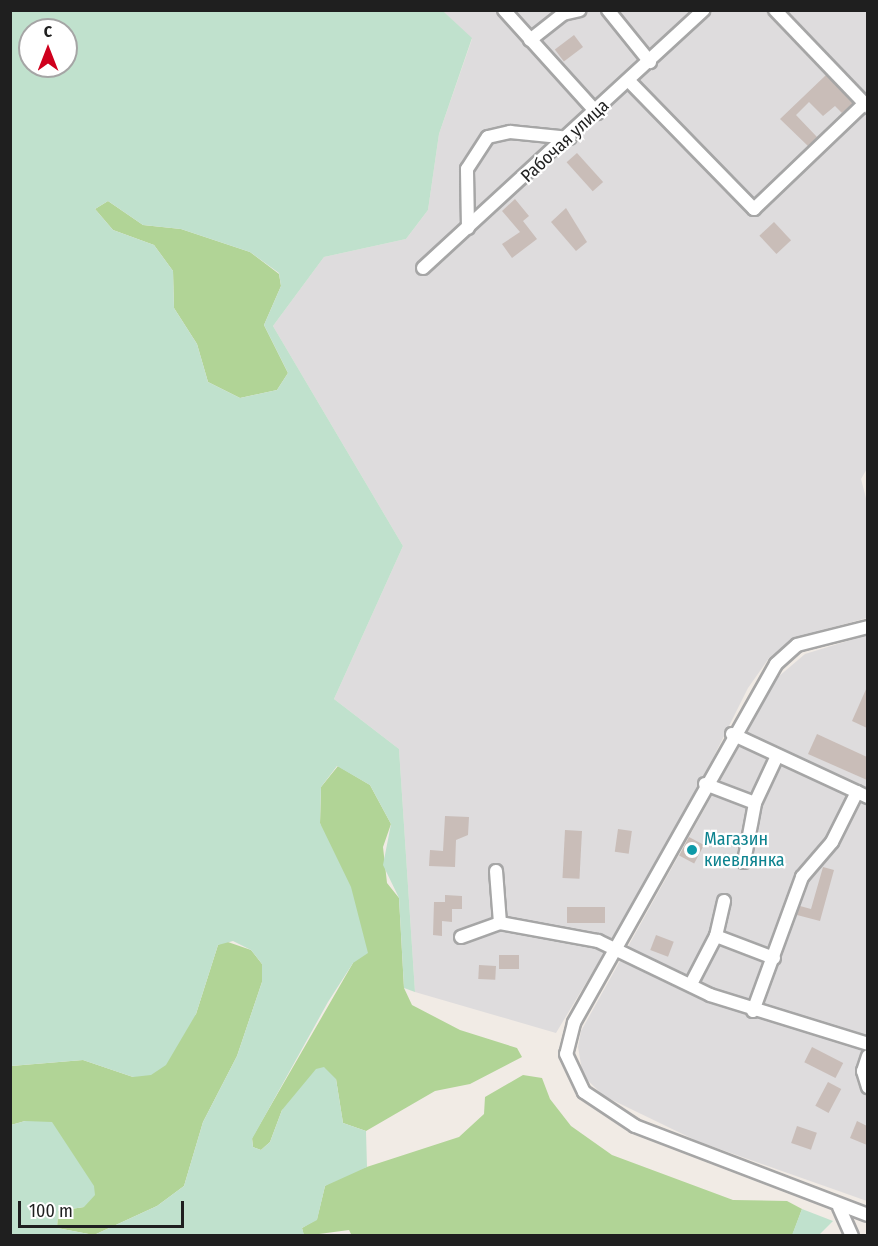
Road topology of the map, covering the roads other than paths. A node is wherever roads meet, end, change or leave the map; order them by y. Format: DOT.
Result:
graph roads {
  1 [pos="504,10"];
  2 [pos="580,10"];
  3 [pos="608,10"];
  4 [pos="775,10"];
  5 [pos="700,12"];
  6 [pos="530,40"];
  7 [pos="650,62"];
  8 [pos="629,81"];
  9 [pos="866,106"];
  10 [pos="597,113"];
  11 [pos="570,138"];
  12 [pos="468,228"];
  13 [pos="423,268"];
  14 [pos="867,627"];
  15 [pos="732,734"];
  16 [pos="777,756"];
  17 [pos="705,784"];
  18 [pos="862,795"];
  19 [pos="754,803"];
  20 [pos="744,862"];
  21 [pos="496,871"];
  22 [pos="724,901"];
  23 [pos="500,922"];
  24 [pos="716,936"];
  25 [pos="461,937"];
  26 [pos="619,948"];
  27 [pos="774,958"];
  28 [pos="691,984"];
  29 [pos="753,1011"];
  30 [pos="867,1044"];
  31 [pos="867,1056"];
  32 [pos="867,1087"];
  33 [pos="839,1207"];
  34 [pos="867,1215"];
  35 [pos="852,1236"];
  1 -- 6 [label="street"];
  2 -- 6 [label="street"];
  3 -- 7 [label="street"];
  4 -- 9 [label="street"];
  5 -- 7 [label="street, Рабочая улица"];
  6 -- 10 [label="street"];
  7 -- 8 [label="street, Рабочая улица"];
  8 -- 9 [label="street"];
  8 -- 10 [label="street, Рабочая улица"];
  10 -- 11 [label="street, Рабочая улица"];
  11 -- 12 [label="street, Рабочая улица"];
  11 -- 12 [label="street"];
  12 -- 13 [label="street, Рабочая улица"];
  14 -- 15 [label="street"];
  15 -- 16 [label="street"];
  15 -- 17 [label="street"];
  16 -- 18 [label="street"];
  16 -- 19 [label="street"];
  17 -- 19 [label="street"];
  17 -- 26 [label="street"];
  18 -- 27 [label="street"];
  19 -- 20 [label="street"];
  21 -- 23 [label="street"];
  22 -- 24 [label="street"];
  23 -- 25 [label="street"];
  23 -- 26 [label="street"];
  24 -- 27 [label="street"];
  24 -- 28 [label="street"];
  26 -- 28 [label="street"];
  26 -- 33 [label="street"];
  27 -- 29 [label="street"];
  28 -- 29 [label="street"];
  29 -- 30 [label="street"];
  31 -- 32 [label="street"];
  33 -- 34 [label="street"];
  33 -- 35 [label="street"];
}
